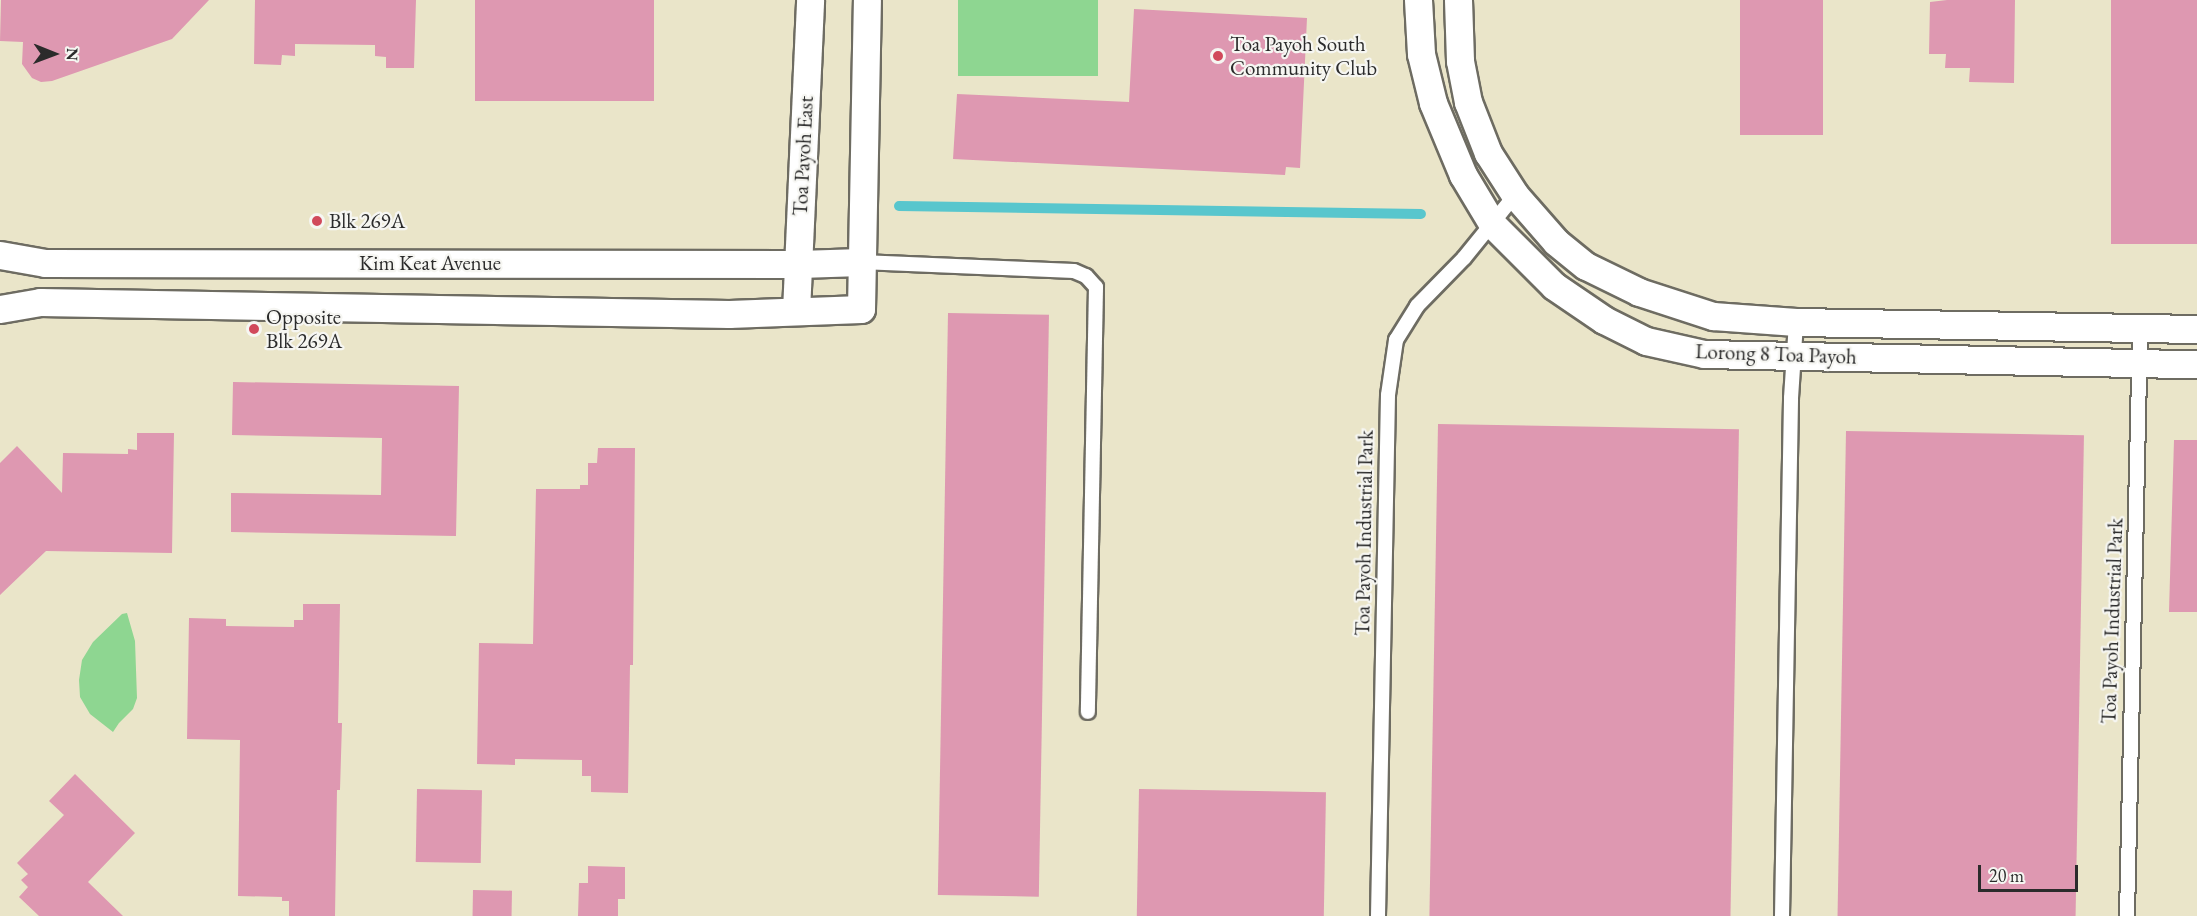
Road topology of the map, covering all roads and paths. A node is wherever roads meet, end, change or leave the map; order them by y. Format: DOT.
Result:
graph roads {
  1 [pos="810,0"];
  2 [pos="867,0"];
  3 [pos="1418,0"];
  4 [pos="1458,0"];
  5 [pos="1515,195"];
  6 [pos="1493,225"];
  7 [pos="0,255"];
  8 [pos="861,262"];
  9 [pos="799,264"];
  10 [pos="0,309"];
  11 [pos="796,311"];
  12 [pos="1796,322"];
  13 [pos="2140,328"];
  14 [pos="2197,329"];
  15 [pos="1795,356"];
  16 [pos="2140,362"];
  17 [pos="2197,364"];
  18 [pos="1088,712"];
  19 [pos="1378,916"];
  20 [pos="1782,916"];
  21 [pos="2127,916"];
  1 -- 9 [label="street, Toa Payoh East"];
  2 -- 8 [label="street"];
  3 -- 6 [label="street, Lorong 8 Toa Payoh"];
  4 -- 5 [label="street, Lorong 8 Toa Payoh"];
  5 -- 6 [label="lane, Toa Payoh Industrial Park"];
  5 -- 12 [label="street, Lorong 8 Toa Payoh"];
  6 -- 15 [label="street, Lorong 8 Toa Payoh"];
  6 -- 19 [label="lane, Toa Payoh Industrial Park"];
  7 -- 9 [label="street, Kim Keat Avenue"];
  8 -- 9 [label="street, Kim Keat Avenue"];
  8 -- 11 [label="street, Kim Keat Avenue"];
  8 -- 18 [label="lane"];
  9 -- 11 [label="street, Toa Payoh East"];
  10 -- 11 [label="street, Kim Keat Avenue"];
  12 -- 13 [label="street, Lorong 8 Toa Payoh"];
  12 -- 15 [label="lane"];
  13 -- 14 [label="street, Lorong 8 Toa Payoh"];
  13 -- 16 [label="lane, Toa Payoh Industrial Park"];
  15 -- 16 [label="street, Lorong 8 Toa Payoh"];
  15 -- 20 [label="lane"];
  16 -- 17 [label="street, Lorong 8 Toa Payoh"];
  16 -- 21 [label="lane, Toa Payoh Industrial Park"];
}
